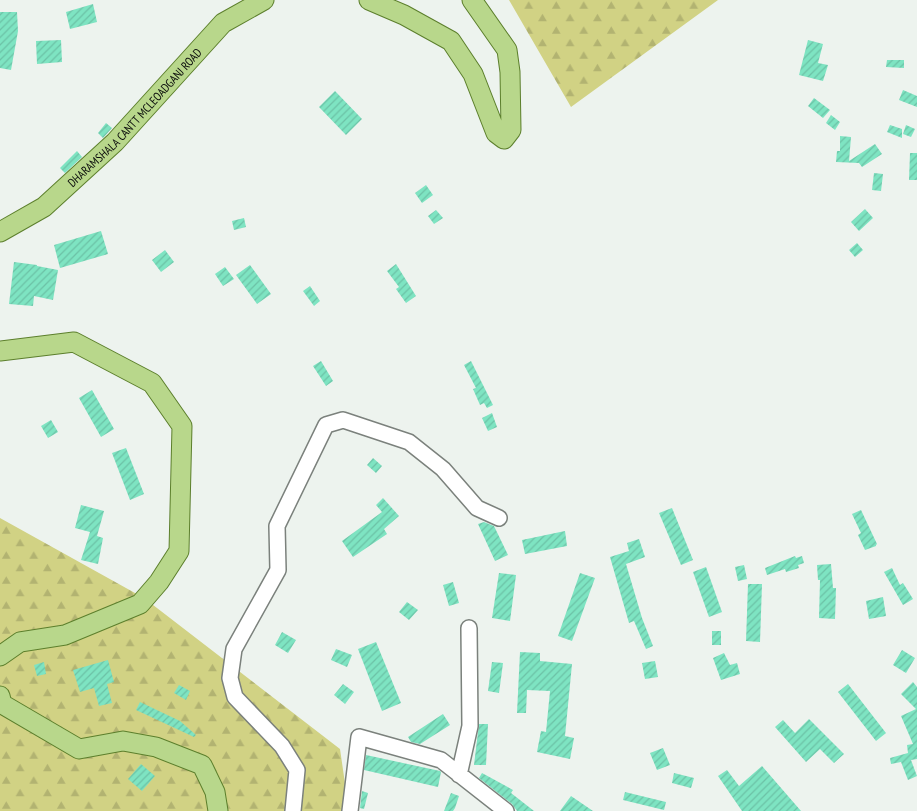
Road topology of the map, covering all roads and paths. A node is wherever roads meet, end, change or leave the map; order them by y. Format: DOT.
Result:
graph roads {
  1 [pos="264,0"];
  2 [pos="369,0"];
  3 [pos="472,0"];
  4 [pos="0,232"];
  5 [pos="0,351"];
  6 [pos="498,518"];
  7 [pos="469,628"];
  8 [pos="0,656"];
  9 [pos="0,696"];
  10 [pos="458,775"];
  11 [pos="218,811"];
  12 [pos="293,811"];
  13 [pos="350,811"];
  14 [pos="506,811"];
  1 -- 4 [label="main road, DHARAMSHALA CANTT MCLEOADGANJ ROAD"];
  2 -- 3 [label="main road"];
  5 -- 8 [label="main road"];
  6 -- 12 [label="street"];
  7 -- 10 [label="street"];
  9 -- 11 [label="main road"];
  10 -- 13 [label="street"];
  10 -- 14 [label="street"];
}
